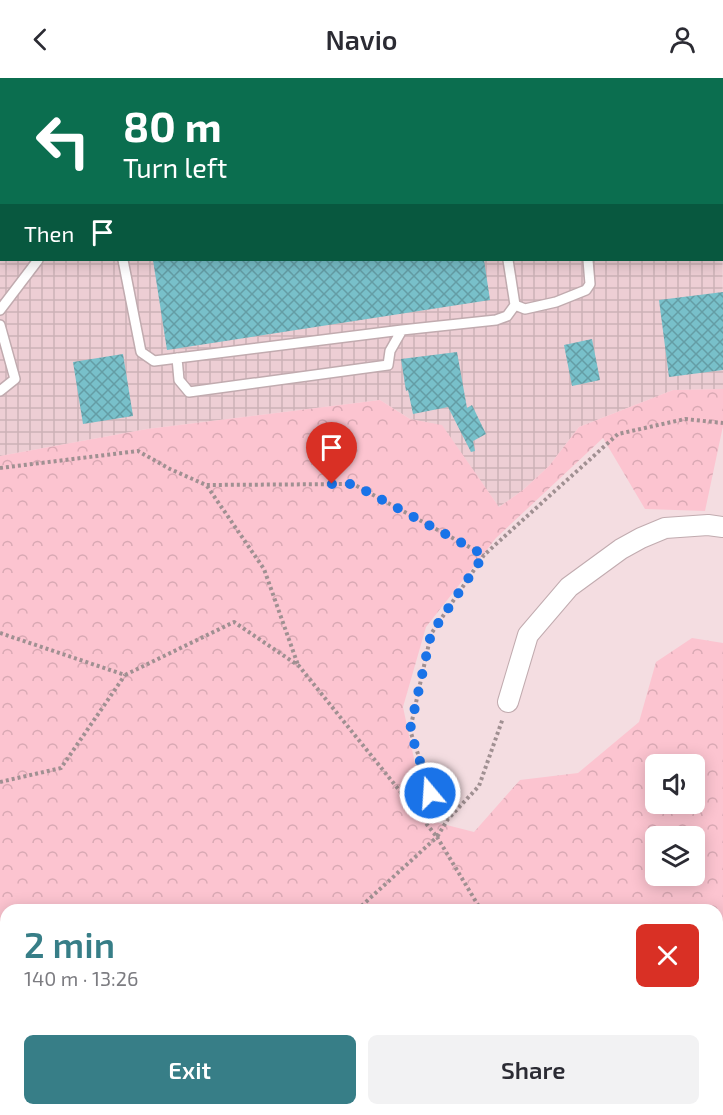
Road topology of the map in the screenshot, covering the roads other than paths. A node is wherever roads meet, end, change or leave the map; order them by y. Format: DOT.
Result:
graph roads {
  1 [pos="37,261"];
  2 [pos="123,261"];
  3 [pos="508,261"];
  4 [pos="588,261"];
  5 [pos="515,305"];
  6 [pos="0,309"];
  7 [pos="0,325"];
  8 [pos="402,330"];
  9 [pos="177,358"];
  10 [pos="0,391"];
  11 [pos="723,527"];
  12 [pos="508,702"];
  1 -- 6 [label="lane"];
  2 -- 9 [label="lane"];
  3 -- 5 [label="lane"];
  4 -- 5 [label="lane"];
  5 -- 8 [label="lane"];
  7 -- 10 [label="lane"];
  8 -- 9 [label="lane"];
  8 -- 9 [label="lane"];
  11 -- 12 [label="street"];
}
